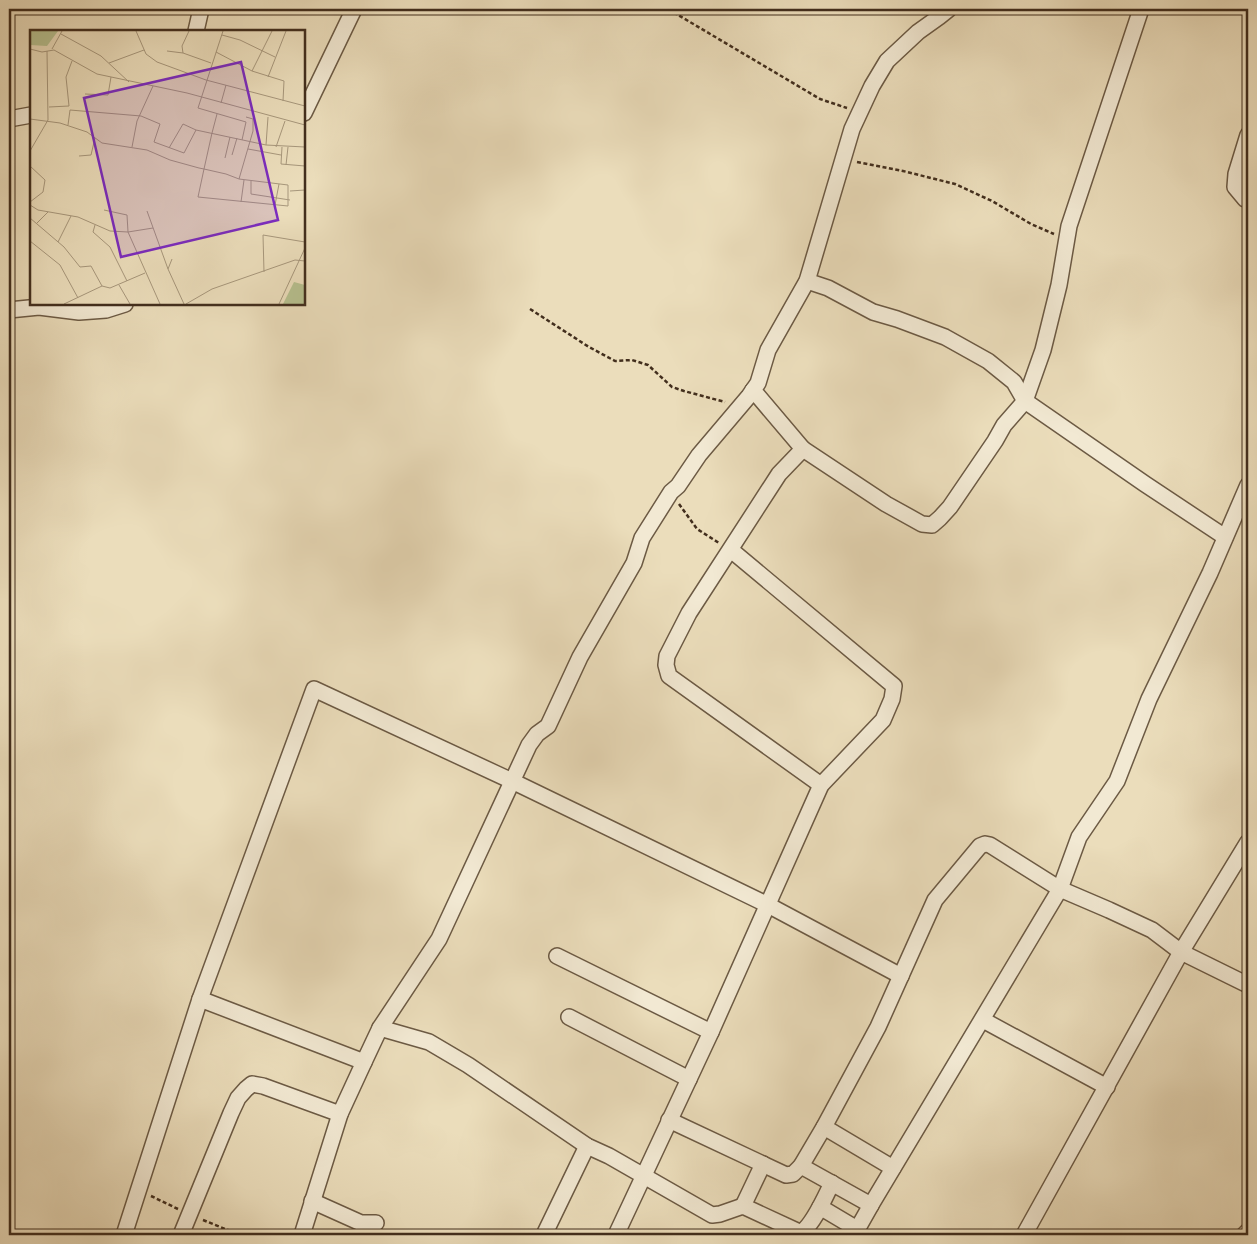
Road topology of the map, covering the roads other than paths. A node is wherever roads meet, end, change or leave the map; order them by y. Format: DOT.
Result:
graph roads {
  1 [pos="201,9"];
  2 [pos="354,9"];
  3 [pos="926,9"];
  4 [pos="1141,9"];
  5 [pos="944,13"];
  6 [pos="196,30"];
  7 [pos="305,111"];
  8 [pos="30,115"];
  9 [pos="9,119"];
  10 [pos="1248,135"];
  11 [pos="1248,200"];
  12 [pos="807,281"];
  13 [pos="122,305"];
  14 [pos="9,310"];
  15 [pos="753,390"];
  16 [pos="1025,401"];
  17 [pos="803,449"];
  18 [pos="1248,485"];
  19 [pos="1225,537"];
  20 [pos="731,550"];
  21 [pos="512,781"];
  22 [pos="821,785"];
  23 [pos="1248,842"];
  24 [pos="1060,889"];
  25 [pos="768,905"];
  26 [pos="1181,952"];
  27 [pos="557,956"];
  28 [pos="901,976"];
  29 [pos="1248,984"];
  30 [pos="200,999"];
  31 [pos="569,1017"];
  32 [pos="983,1020"];
  33 [pos="380,1028"];
  34 [pos="711,1032"];
  35 [pos="364,1062"];
  36 [pos="689,1079"];
  37 [pos="1106,1087"];
  38 [pos="340,1114"];
  39 [pos="669,1120"];
  40 [pos="824,1127"];
  41 [pos="587,1146"];
  42 [pos="762,1164"];
  43 [pos="801,1166"];
  44 [pos="893,1168"];
  45 [pos="644,1176"];
  46 [pos="832,1183"];
  47 [pos="312,1202"];
  48 [pos="871,1205"];
  49 [pos="743,1206"];
  50 [pos="820,1207"];
  51 [pos="376,1223"];
  52 [pos="1248,1231"];
  53 [pos="856,1232"];
  54 [pos="124,1235"];
  55 [pos="181,1235"];
  56 [pos="302,1235"];
  57 [pos="544,1235"];
  58 [pos="616,1235"];
  59 [pos="1024,1235"];
  60 [pos="1244,1235"];
  1 -- 6 [label="street"];
  2 -- 7 [label="street"];
  3 -- 5 [label="street"];
  4 -- 16 [label="street"];
  5 -- 12 [label="street"];
  8 -- 9 [label="street"];
  10 -- 11 [label="street"];
  12 -- 15 [label="street"];
  12 -- 16 [label="street"];
  13 -- 14 [label="street"];
  15 -- 17 [label="street"];
  15 -- 21 [label="street"];
  16 -- 17 [label="street"];
  16 -- 19 [label="street"];
  17 -- 20 [label="street"];
  18 -- 19 [label="street"];
  19 -- 24 [label="street"];
  20 -- 22 [label="street"];
  20 -- 22 [label="street"];
  21 -- 25 [label="street"];
  21 -- 30 [label="street"];
  21 -- 33 [label="street"];
  22 -- 25 [label="street"];
  23 -- 26 [label="street"];
  24 -- 26 [label="street"];
  24 -- 28 [label="street"];
  24 -- 32 [label="street"];
  25 -- 28 [label="street"];
  25 -- 34 [label="street"];
  26 -- 29 [label="street"];
  26 -- 37 [label="street"];
  27 -- 34 [label="street"];
  28 -- 40 [label="street"];
  30 -- 35 [label="street"];
  30 -- 54 [label="street"];
  31 -- 36 [label="street"];
  32 -- 37 [label="street"];
  32 -- 44 [label="street"];
  33 -- 35 [label="street"];
  33 -- 41 [label="street"];
  34 -- 36 [label="street"];
  35 -- 38 [label="street"];
  36 -- 39 [label="street"];
  37 -- 59 [label="street"];
  38 -- 47 [label="street"];
  38 -- 55 [label="street"];
  39 -- 42 [label="street"];
  39 -- 45 [label="street"];
  40 -- 43 [label="street"];
  40 -- 44 [label="street"];
  41 -- 45 [label="street"];
  41 -- 57 [label="street"];
  42 -- 43 [label="street"];
  42 -- 49 [label="street"];
  43 -- 46 [label="street"];
  44 -- 48 [label="street"];
  45 -- 49 [label="street"];
  45 -- 58 [label="street"];
  46 -- 48 [label="street"];
  46 -- 50 [label="street"];
  47 -- 51 [label="street"];
  47 -- 56 [label="street"];
  48 -- 53 [label="street"];
  49 -- 50 [label="street"];
  50 -- 53 [label="street"];
  52 -- 60 [label="street"];
}
